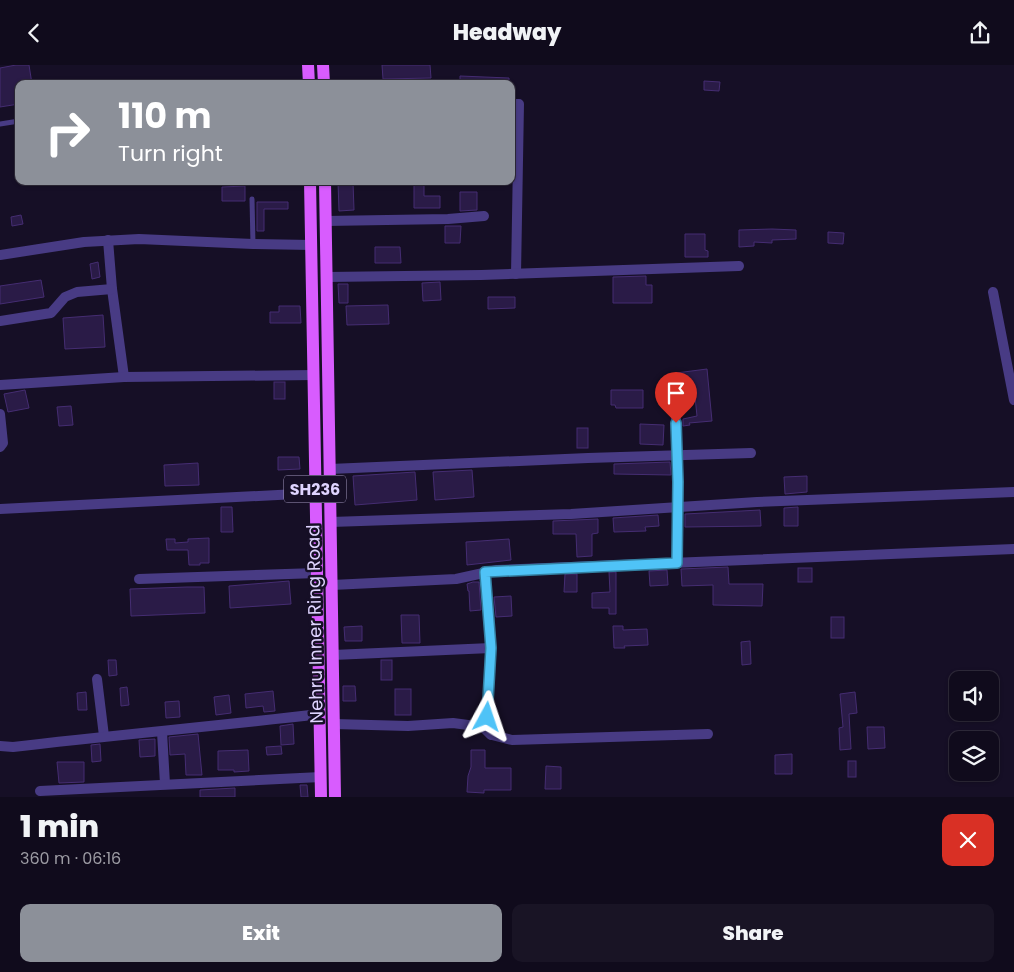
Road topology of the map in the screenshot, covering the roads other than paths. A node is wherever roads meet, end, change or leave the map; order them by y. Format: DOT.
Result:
graph roads {
  1 [pos="308,65"];
  2 [pos="323,65"];
  3 [pos="309,80"];
  4 [pos="324,80"];
  5 [pos="515,104"];
  6 [pos="15,122"];
  7 [pos="0,124"];
  8 [pos="310,185"];
  9 [pos="325,185"];
  10 [pos="252,199"];
  11 [pos="484,216"];
  12 [pos="326,221"];
  13 [pos="108,240"];
  14 [pos="253,245"];
  15 [pos="312,245"];
  16 [pos="0,255"];
  17 [pos="739,266"];
  18 [pos="516,274"];
  19 [pos="327,277"];
  20 [pos="112,289"];
  21 [pos="993,292"];
  22 [pos="0,321"];
  23 [pos="314,375"];
  24 [pos="124,377"];
  25 [pos="0,385"];
  26 [pos="675,390"];
  27 [pos="1014,401"];
  28 [pos="0,414"];
  29 [pos="0,447"];
  30 [pos="751,453"];
  31 [pos="676,455"];
  32 [pos="330,469"];
  33 [pos="1014,492"];
  34 [pos="316,493"];
  35 [pos="677,506"];
  36 [pos="0,509"];
  37 [pos="331,522"];
  38 [pos="1014,549"];
  39 [pos="677,563"];
  40 [pos="485,572"];
  41 [pos="317,573"];
  42 [pos="139,579"];
  43 [pos="332,585"];
  44 [pos="491,648"];
  45 [pos="333,655"];
  46 [pos="96,679"];
  47 [pos="320,714"];
  48 [pos="334,723"];
  49 [pos="162,731"];
  50 [pos="708,733"];
  51 [pos="492,735"];
  52 [pos="104,736"];
  53 [pos="0,746"];
  54 [pos="321,777"];
  55 [pos="166,784"];
  56 [pos="40,791"];
  57 [pos="321,797"];
  58 [pos="335,797"];
  1 -- 3 [label="main road"];
  2 -- 4 [label="main road"];
  5 -- 18 [label="street"];
  6 -- 7 [label="lane"];
  8 -- 15 [label="main road, SH236"];
  9 -- 12 [label="main road, Nehru Inner Ring Road / SH236"];
  10 -- 14 [label="lane"];
  11 -- 12 [label="street"];
  12 -- 19 [label="main road, Nehru Inner Ring Road / SH236"];
  13 -- 14 [label="street"];
  13 -- 16 [label="street"];
  13 -- 20 [label="street"];
  14 -- 15 [label="street"];
  15 -- 23 [label="main road, SH236"];
  17 -- 18 [label="street"];
  18 -- 19 [label="street"];
  19 -- 32 [label="main road, Nehru Inner Ring Road / SH236"];
  20 -- 22 [label="street"];
  20 -- 24 [label="street"];
  21 -- 27 [label="street"];
  23 -- 24 [label="street"];
  23 -- 34 [label="main road, SH236"];
  24 -- 25 [label="street"];
  26 -- 31 [label="street"];
  28 -- 29 [label="street"];
  30 -- 31 [label="street"];
  31 -- 32 [label="street"];
  31 -- 35 [label="street"];
  32 -- 37 [label="main road, Nehru Inner Ring Road / SH236"];
  33 -- 35 [label="street"];
  34 -- 36 [label="street"];
  34 -- 41 [label="main road, SH236"];
  35 -- 37 [label="street"];
  35 -- 39 [label="street"];
  37 -- 43 [label="main road, Nehru Inner Ring Road / SH236"];
  38 -- 39 [label="street"];
  39 -- 40 [label="street"];
  40 -- 43 [label="street"];
  40 -- 44 [label="street"];
  41 -- 42 [label="street"];
  41 -- 47 [label="main road, SH236"];
  43 -- 45 [label="main road, Nehru Inner Ring Road / SH236"];
  44 -- 45 [label="street"];
  44 -- 51 [label="street"];
  45 -- 48 [label="main road, Nehru Inner Ring Road / SH236"];
  46 -- 52 [label="street"];
  47 -- 49 [label="street"];
  47 -- 54 [label="main road, SH236"];
  48 -- 51 [label="street"];
  48 -- 58 [label="main road, Nehru Inner Ring Road / SH236"];
  49 -- 52 [label="street"];
  49 -- 55 [label="street"];
  50 -- 51 [label="street"];
  52 -- 53 [label="street"];
  54 -- 55 [label="street"];
  54 -- 57 [label="main road, SH236"];
  55 -- 56 [label="street"];
}
